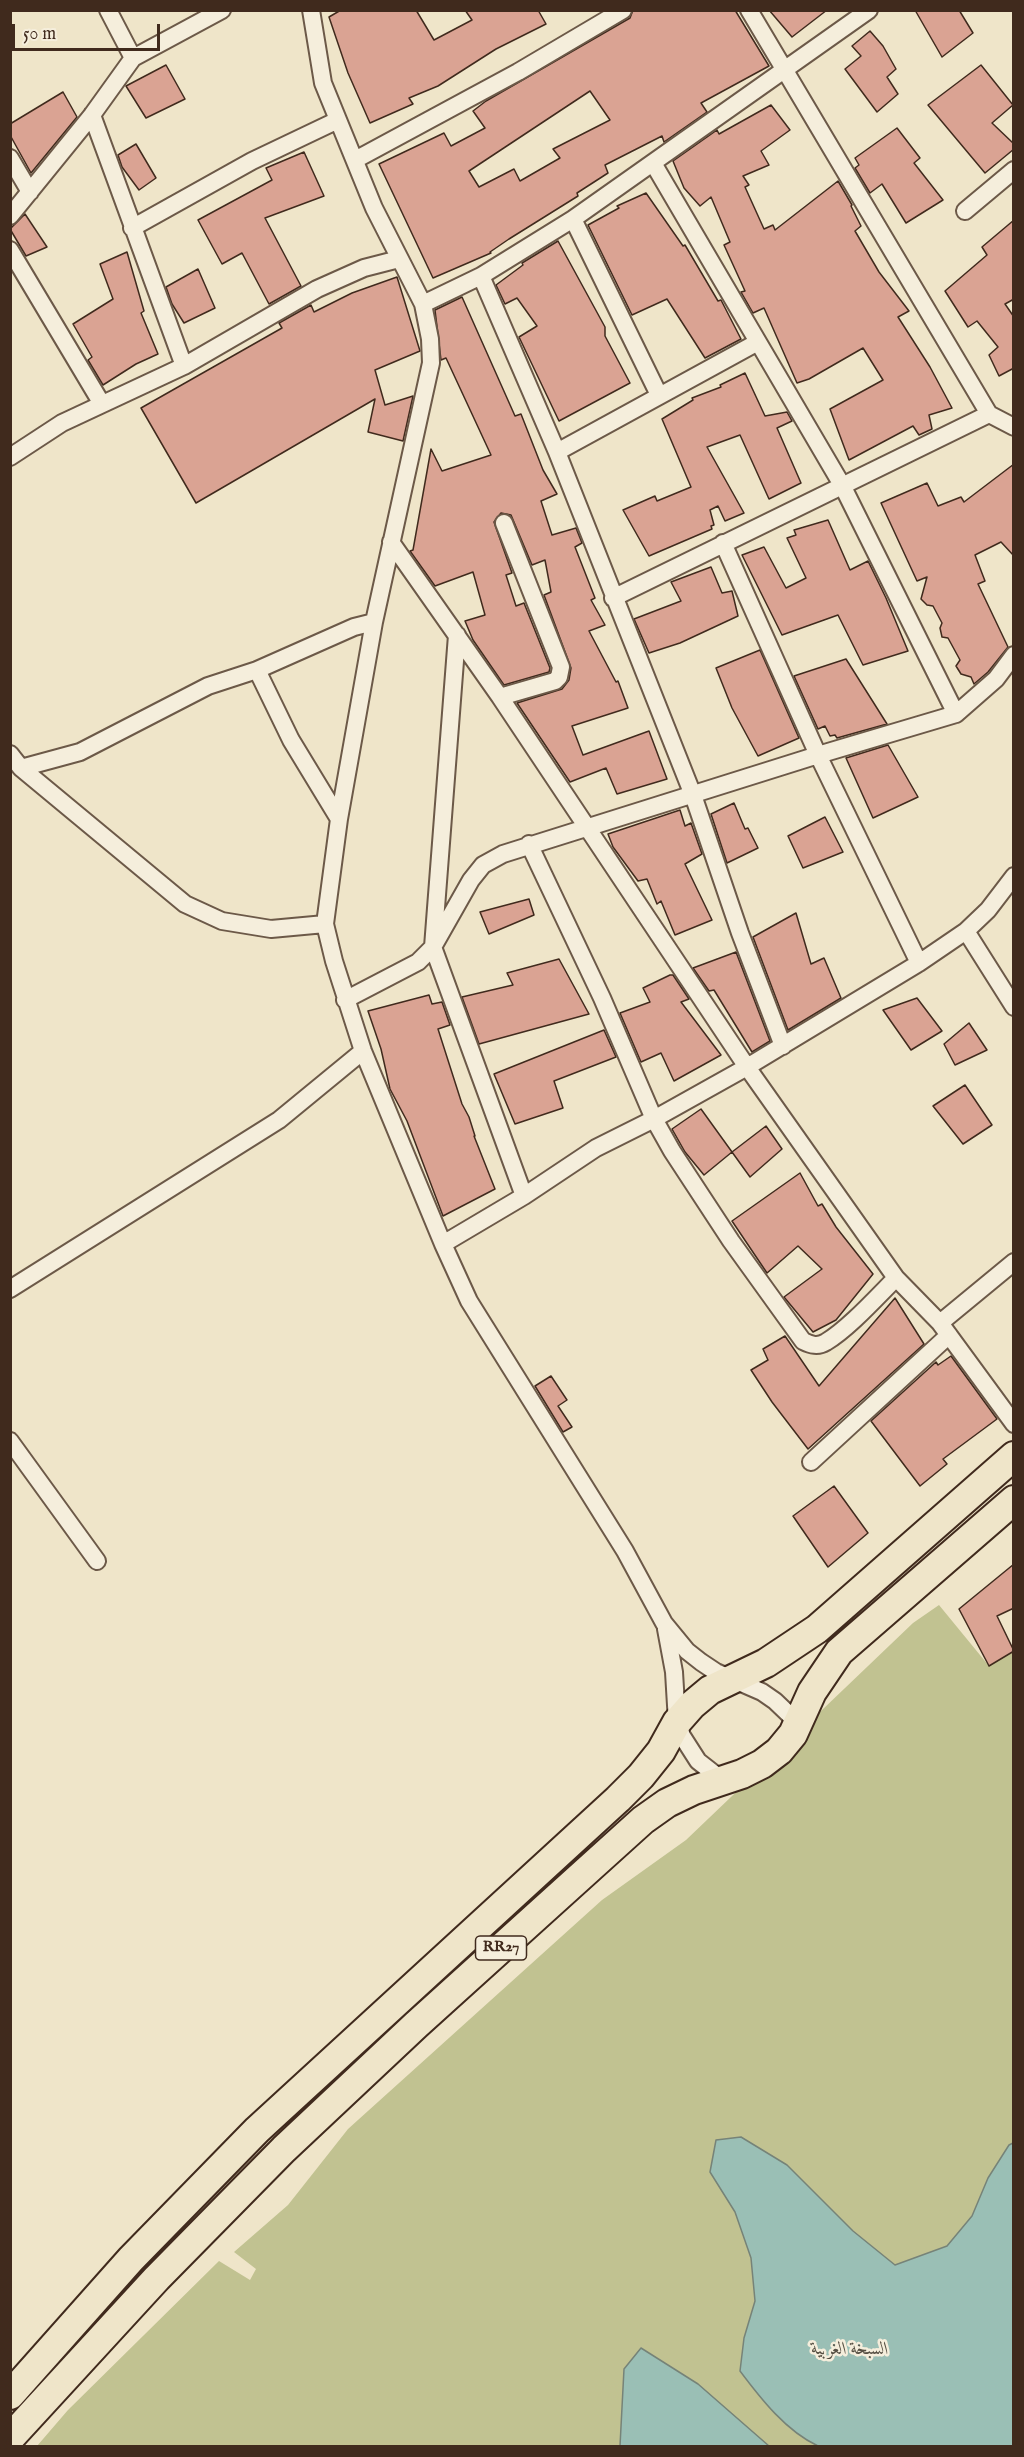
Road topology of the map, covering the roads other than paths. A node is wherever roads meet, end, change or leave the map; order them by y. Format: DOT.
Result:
graph roads {
  1 [pos="108,10"];
  2 [pos="222,10"];
  3 [pos="311,10"];
  4 [pos="623,10"];
  5 [pos="749,10"];
  6 [pos="869,10"];
  7 [pos="133,58"];
  8 [pos="785,70"];
  9 [pos="92,115"];
  10 [pos="338,120"];
  11 [pos="10,158"];
  12 [pos="356,160"];
  13 [pos="653,164"];
  14 [pos="1014,170"];
  15 [pos="30,192"];
  16 [pos="965,211"];
  17 [pos="10,216"];
  18 [pos="573,219"];
  19 [pos="132,228"];
  20 [pos="10,250"];
  21 [pos="399,259"];
  22 [pos="481,276"];
  23 [pos="423,304"];
  24 [pos="758,342"];
  25 [pos="184,366"];
  26 [pos="659,395"];
  27 [pos="102,404"];
  28 [pos="989,414"];
  29 [pos="1012,424"];
  30 [pos="557,452"];
  31 [pos="10,456"];
  32 [pos="842,485"];
  33 [pos="504,523"];
  34 [pos="391,542"];
  35 [pos="723,543"];
  36 [pos="613,598"];
  37 [pos="374,622"];
  38 [pos="457,635"];
  39 [pos="1014,655"];
  40 [pos="257,670"];
  41 [pos="500,697"];
  42 [pos="956,714"];
  43 [pos="10,754"];
  44 [pos="818,755"];
  45 [pos="21,768"];
  46 [pos="693,795"];
  47 [pos="339,819"];
  48 [pos="587,828"];
  49 [pos="529,844"];
  50 [pos="1014,876"];
  51 [pos="325,924"];
  52 [pos="966,932"];
  53 [pos="433,947"];
  54 [pos="919,963"];
  55 [pos="345,1000"];
  56 [pos="1014,1006"];
  57 [pos="783,1046"];
  58 [pos="363,1051"];
  59 [pos="747,1067"];
  60 [pos="654,1119"];
  61 [pos="524,1196"];
  62 [pos="443,1244"];
  63 [pos="1014,1262"];
  64 [pos="896,1278"];
  65 [pos="10,1289"];
  66 [pos="944,1329"];
  67 [pos="1014,1424"];
  68 [pos="10,1441"];
  69 [pos="1014,1456"];
  70 [pos="812,1462"];
  71 [pos="1011,1504"];
  72 [pos="96,1562"];
  73 [pos="664,1623"];
  74 [pos="731,1679"];
  75 [pos="677,1722"];
  76 [pos="798,1723"];
  77 [pos="722,1779"];
  78 [pos="10,2396"];
  79 [pos="10,2438"];
  1 -- 7 [label="street"];
  2 -- 7 [label="street"];
  3 -- 10 [label="street"];
  4 -- 12 [label="street"];
  5 -- 8 [label="street"];
  6 -- 8 [label="street"];
  7 -- 9 [label="street"];
  8 -- 13 [label="street"];
  8 -- 28 [label="street"];
  9 -- 15 [label="street"];
  9 -- 19 [label="street"];
  10 -- 12 [label="street"];
  10 -- 19 [label="street"];
  11 -- 15 [label="street"];
  12 -- 21 [label="street"];
  13 -- 18 [label="street"];
  13 -- 24 [label="street"];
  14 -- 16 [label="street"];
  15 -- 17 [label="street"];
  18 -- 22 [label="street"];
  18 -- 26 [label="street"];
  19 -- 25 [label="street"];
  20 -- 27 [label="street"];
  21 -- 23 [label="street"];
  21 -- 25 [label="street"];
  22 -- 23 [label="street"];
  22 -- 30 [label="street"];
  23 -- 34 [label="street"];
  24 -- 26 [label="street"];
  24 -- 32 [label="street"];
  25 -- 27 [label="street"];
  26 -- 30 [label="street"];
  27 -- 31 [label="street"];
  28 -- 29 [label="street"];
  28 -- 32 [label="street"];
  30 -- 36 [label="street"];
  32 -- 35 [label="street"];
  32 -- 42 [label="street"];
  33 -- 41 [label="street"];
  34 -- 37 [label="street"];
  34 -- 38 [label="street"];
  35 -- 36 [label="street"];
  35 -- 44 [label="street"];
  36 -- 46 [label="street"];
  37 -- 40 [label="street"];
  37 -- 47 [label="street"];
  38 -- 41 [label="street"];
  38 -- 53 [label="street"];
  39 -- 42 [label="street"];
  40 -- 45 [label="street"];
  40 -- 47 [label="street"];
  41 -- 48 [label="street"];
  42 -- 44 [label="street"];
  43 -- 45 [label="street"];
  44 -- 46 [label="street"];
  44 -- 54 [label="street"];
  45 -- 51 [label="street"];
  46 -- 48 [label="street"];
  46 -- 57 [label="street"];
  47 -- 51 [label="street"];
  48 -- 49 [label="street"];
  48 -- 59 [label="street"];
  49 -- 53 [label="street"];
  49 -- 60 [label="street"];
  50 -- 52 [label="street"];
  51 -- 55 [label="street"];
  52 -- 54 [label="street"];
  52 -- 56 [label="street"];
  53 -- 55 [label="street"];
  53 -- 61 [label="street"];
  54 -- 57 [label="street"];
  55 -- 58 [label="street"];
  57 -- 59 [label="street"];
  58 -- 62 [label="street"];
  58 -- 65 [label="street"];
  59 -- 60 [label="street"];
  59 -- 64 [label="street"];
  60 -- 61 [label="street"];
  60 -- 64 [label="street"];
  61 -- 62 [label="street"];
  62 -- 73 [label="street"];
  63 -- 66 [label="street"];
  64 -- 66 [label="street"];
  66 -- 67 [label="street"];
  66 -- 70 [label="street"];
  68 -- 72 [label="street"];
  69 -- 74 [label="highway, RR27"];
  71 -- 76 [label="highway, RR27"];
  73 -- 74 [label="street"];
  73 -- 75 [label="street"];
  74 -- 75 [label="highway, RR27"];
  74 -- 76 [label="street"];
  75 -- 77 [label="street"];
  75 -- 78 [label="highway, RR27"];
  76 -- 77 [label="highway, RR27"];
  77 -- 79 [label="highway, RR27"];
}
